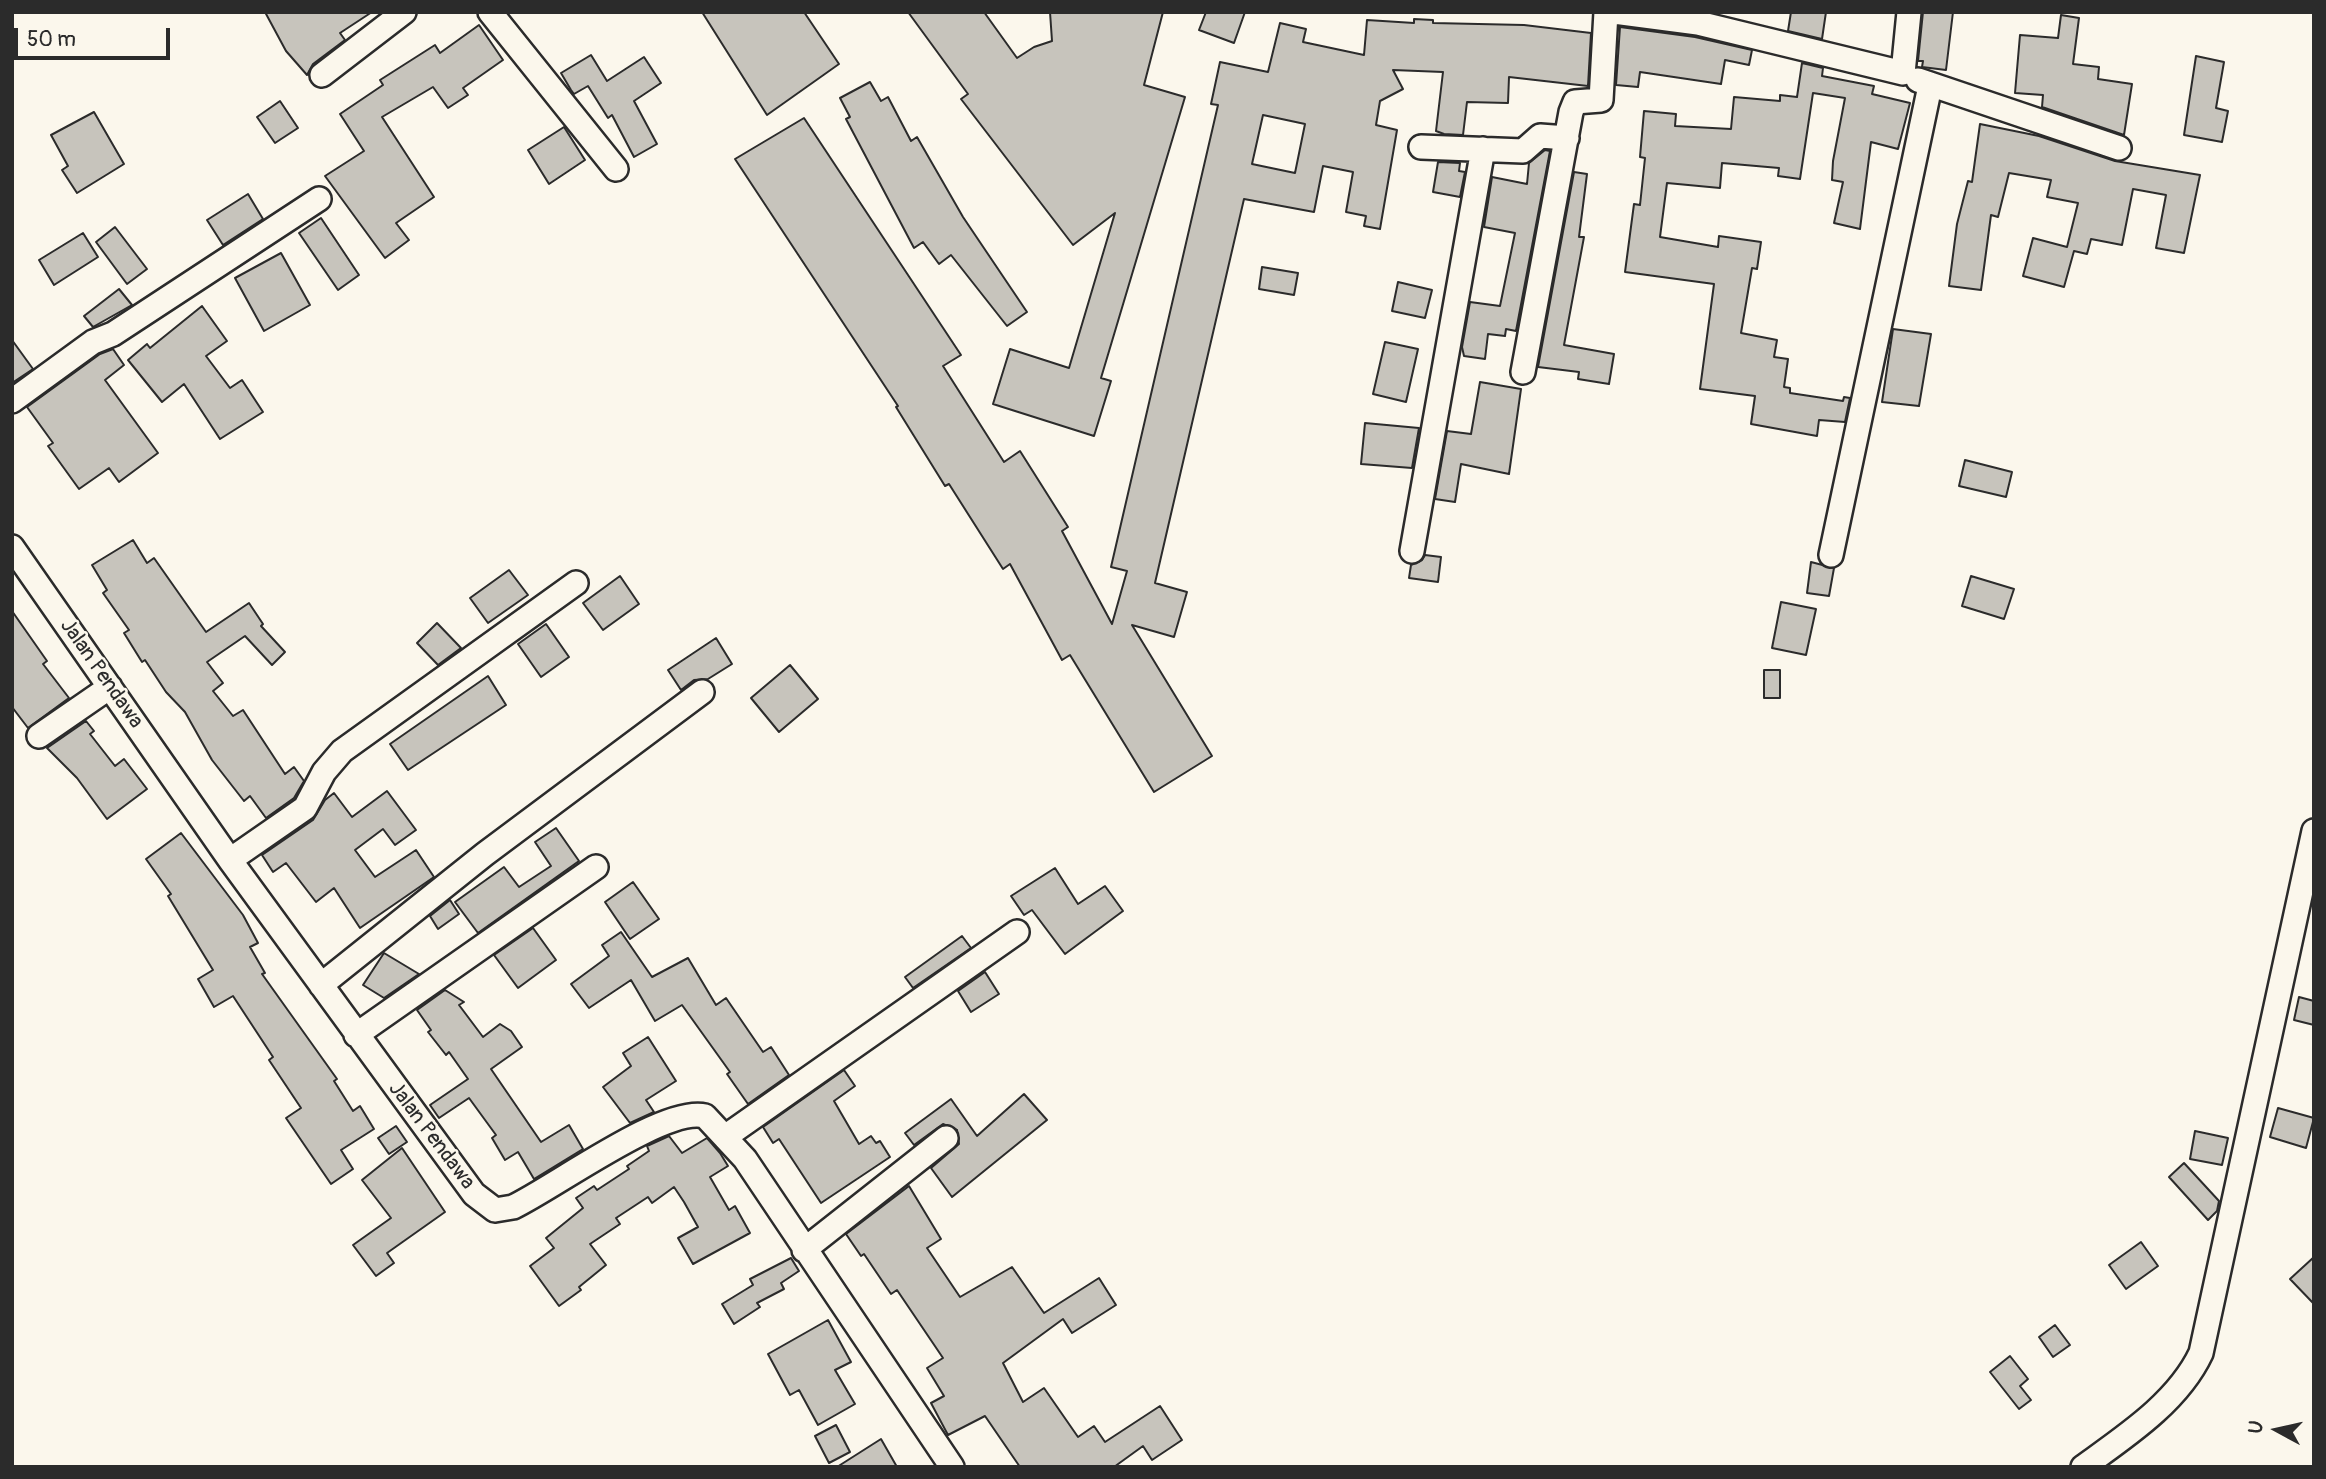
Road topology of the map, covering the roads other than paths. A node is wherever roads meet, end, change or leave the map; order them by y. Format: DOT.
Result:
graph roads {
  1 [pos="404,12"];
  2 [pos="490,12"];
  3 [pos="1606,12"];
  4 [pos="1614,12"];
  5 [pos="1909,12"];
  6 [pos="1903,73"];
  7 [pos="322,75"];
  8 [pos="1930,86"];
  9 [pos="1567,138"];
  10 [pos="1422,147"];
  11 [pos="2119,148"];
  12 [pos="1483,149"];
  13 [pos="616,169"];
  14 [pos="319,199"];
  15 [pos="1523,372"];
  16 [pos="12,401"];
  17 [pos="12,547"];
  18 [pos="1412,551"];
  19 [pos="1831,555"];
  20 [pos="576,583"];
  21 [pos="110,687"];
  22 [pos="702,692"];
  23 [pos="39,736"];
  24 [pos="2314,831"];
  25 [pos="230,860"];
  26 [pos="596,867"];
  27 [pos="1017,932"];
  28 [pos="321,985"];
  29 [pos="356,1035"];
  30 [pos="725,1137"];
  31 [pos="946,1139"];
  32 [pos="804,1250"];
  33 [pos="952,1467"];
  34 [pos="2083,1467"];
  1 -- 7 [label="street"];
  2 -- 13 [label="street"];
  3 -- 9 [label="street"];
  4 -- 6 [label="street"];
  5 -- 6 [label="street"];
  6 -- 8 [label="street"];
  8 -- 11 [label="street"];
  8 -- 19 [label="street"];
  9 -- 12 [label="street"];
  9 -- 15 [label="street"];
  10 -- 12 [label="street"];
  12 -- 18 [label="street"];
  14 -- 16 [label="street"];
  17 -- 21 [label="street, Jalan Pendawa"];
  20 -- 25 [label="street"];
  21 -- 23 [label="street"];
  21 -- 25 [label="street, Jalan Pendawa"];
  22 -- 28 [label="street"];
  24 -- 34 [label="street"];
  25 -- 28 [label="street, Jalan Pendawa"];
  26 -- 29 [label="street"];
  27 -- 30 [label="street"];
  28 -- 29 [label="street, Jalan Pendawa"];
  29 -- 30 [label="street, Jalan Pendawa"];
  30 -- 32 [label="street, Jalan Pendawa"];
  31 -- 32 [label="street"];
  32 -- 33 [label="street, Jalan Pendawa"];
}
